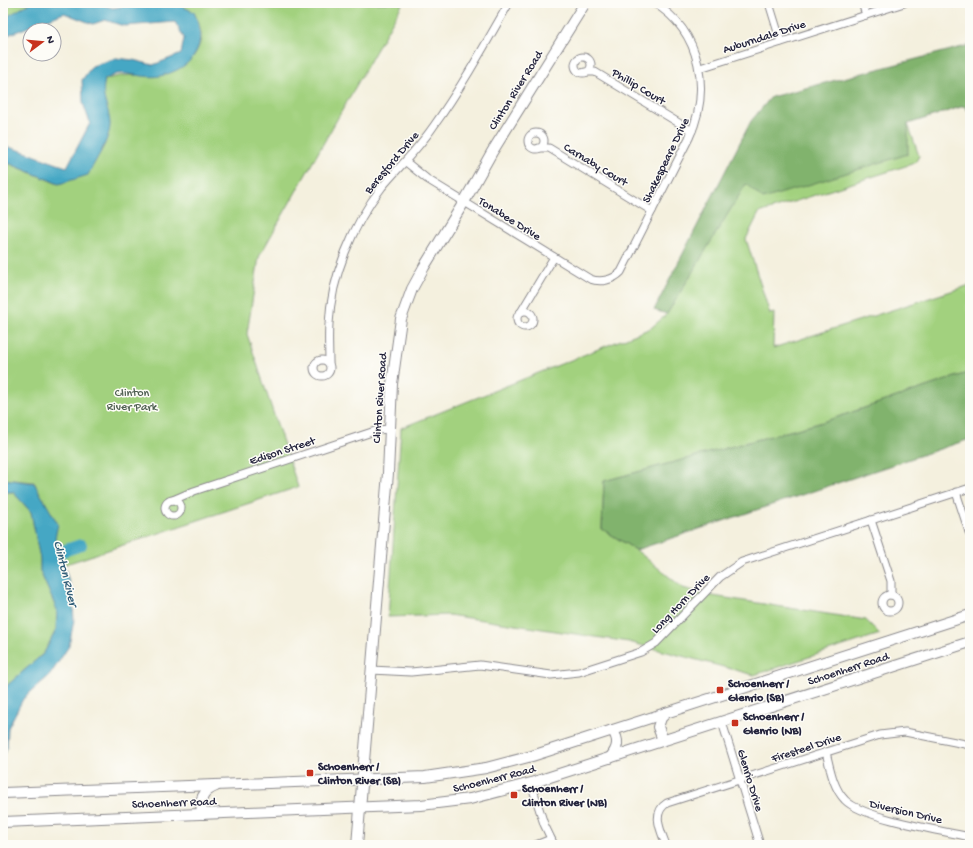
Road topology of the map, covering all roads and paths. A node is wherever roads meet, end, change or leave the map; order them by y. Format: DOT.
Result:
graph roads {
  1 [pos="508,3"];
  2 [pos="585,3"];
  3 [pos="654,3"];
  4 [pos="769,3"];
  5 [pos="862,3"];
  6 [pos="904,3"];
  7 [pos="866,15"];
  8 [pos="781,42"];
  9 [pos="591,64"];
  10 [pos="700,68"];
  11 [pos="585,72"];
  12 [pos="595,72"];
  13 [pos="692,131"];
  14 [pos="544,140"];
  15 [pos="539,148"];
  16 [pos="549,148"];
  17 [pos="406,162"];
  18 [pos="464,202"];
  19 [pos="652,211"];
  20 [pos="554,257"];
  21 [pos="608,279"];
  22 [pos="526,304"];
  23 [pos="521,312"];
  24 [pos="530,313"];
  25 [pos="329,350"];
  26 [pos="320,360"];
  27 [pos="329,363"];
  28 [pos="389,429"];
  29 [pos="970,488"];
  30 [pos="956,492"];
  31 [pos="183,496"];
  32 [pos="173,500"];
  33 [pos="181,506"];
  34 [pos="870,520"];
  35 [pos="970,535"];
  36 [pos="891,595"];
  37 [pos="970,615"];
  38 [pos="970,642"];
  39 [pos="371,670"];
  40 [pos="667,712"];
  41 [pos="722,722"];
  42 [pos="612,730"];
  43 [pos="663,740"];
  44 [pos="970,745"];
  45 [pos="826,752"];
  46 [pos="610,758"];
  47 [pos="362,779"];
  48 [pos="740,780"];
  49 [pos="531,783"];
  50 [pos="220,785"];
  51 [pos="3,794"];
  52 [pos="360,808"];
  53 [pos="203,814"];
  54 [pos="3,822"];
  55 [pos="970,837"];
  56 [pos="552,842"];
  57 [pos="357,845"];
  58 [pos="536,845"];
  59 [pos="666,845"];
  60 [pos="760,845"];
  1 -- 17 [label="street, Beresford Drive"];
  2 -- 18 [label="main road, Clinton River Road"];
  3 -- 10 [label="street, Shakespeare Drive"];
  4 -- 8 [label="street"];
  5 -- 7 [label="street"];
  6 -- 7 [label="street, Auburndale Drive"];
  7 -- 8 [label="street, Auburndale Drive"];
  8 -- 10 [label="street, Auburndale Drive"];
  9 -- 11 [label="street"];
  9 -- 11 [label="street"];
  9 -- 12 [label="street, Phillip Court"];
  10 -- 13 [label="street, Shakespeare Drive"];
  11 -- 12 [label="street, Phillip Court"];
  12 -- 13 [label="street, Phillip Court"];
  13 -- 19 [label="street, Shakespeare Drive"];
  14 -- 15 [label="street"];
  14 -- 15 [label="street"];
  14 -- 16 [label="street, Carnaby Court"];
  15 -- 16 [label="street, Carnaby Court"];
  16 -- 19 [label="street, Carnaby Court"];
  17 -- 18 [label="street, Tonabee Drive"];
  17 -- 25 [label="street, Beresford Drive"];
  18 -- 20 [label="street, Tonabee Drive"];
  18 -- 28 [label="main road, Clinton River Road"];
  19 -- 21 [label="street, Shakespeare Drive"];
  20 -- 21 [label="street, Tonabee Drive"];
  20 -- 22 [label="street"];
  22 -- 23 [label="street"];
  22 -- 24 [label="street"];
  23 -- 24 [label="street"];
  23 -- 24 [label="street"];
  25 -- 26 [label="street"];
  25 -- 27 [label="street, Beresford Drive"];
  26 -- 27 [label="street"];
  26 -- 27 [label="street"];
  28 -- 31 [label="street, Edison Street"];
  28 -- 39 [label="main road, Clinton River Road"];
  29 -- 30 [label="street, Long Horn Drive"];
  30 -- 34 [label="street, Long Horn Drive"];
  30 -- 35 [label="street"];
  31 -- 32 [label="street, Edison Street"];
  31 -- 33 [label="street"];
  32 -- 33 [label="street"];
  32 -- 33 [label="street"];
  34 -- 36 [label="street"];
  34 -- 39 [label="street, Long Horn Drive"];
  37 -- 40 [label="main road, Schoenherr Road"];
  38 -- 41 [label="main road, Schoenherr Road"];
  39 -- 47 [label="main road, Clinton River Road"];
  40 -- 42 [label="main road, Schoenherr Road"];
  40 -- 43 [label="main road"];
  41 -- 43 [label="main road, Schoenherr Road"];
  41 -- 48 [label="street, Glenrio Drive"];
  42 -- 46 [label="main road"];
  42 -- 47 [label="main road, Schoenherr Road"];
  43 -- 46 [label="main road, Schoenherr Road"];
  44 -- 45 [label="street, Firesteel Drive"];
  45 -- 48 [label="street, Firesteel Drive"];
  45 -- 55 [label="street, Diversion Drive"];
  46 -- 49 [label="main road, Schoenherr Road"];
  47 -- 50 [label="main road, Schoenherr Road"];
  47 -- 52 [label="main road, Clinton River Road"];
  48 -- 59 [label="street, Firesteel Drive"];
  48 -- 60 [label="street, Glenrio Drive"];
  49 -- 52 [label="main road, Schoenherr Road"];
  49 -- 56 [label="street"];
  50 -- 51 [label="main road, Schoenherr Road"];
  50 -- 53 [label="main road"];
  52 -- 53 [label="main road, Schoenherr Road"];
  52 -- 57 [label="main road, Clinton River Road"];
  53 -- 54 [label="main road, Schoenherr Road"];
  56 -- 58 [label="street"];
}
